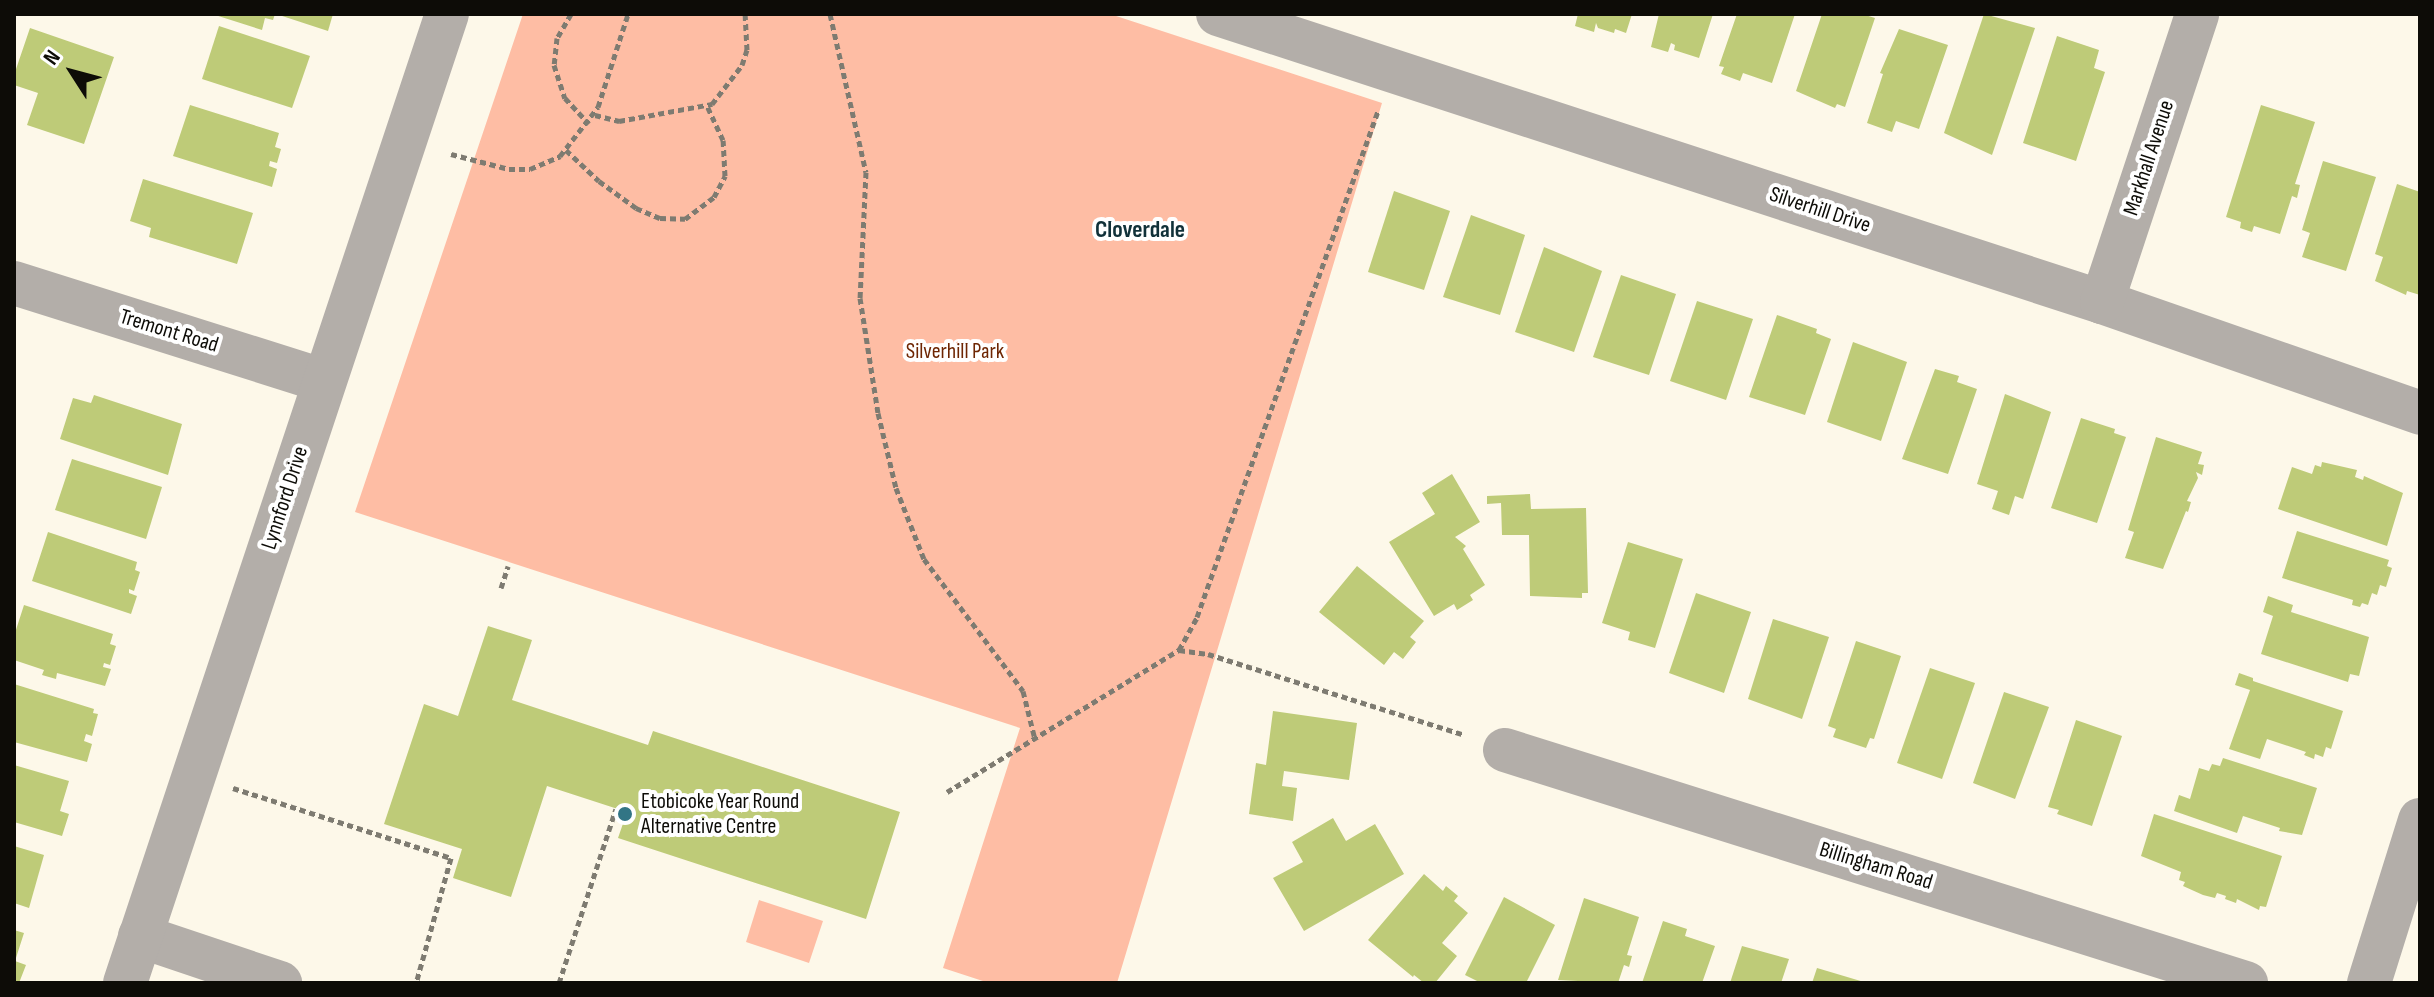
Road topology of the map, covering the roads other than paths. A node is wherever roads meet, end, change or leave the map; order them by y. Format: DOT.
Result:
graph roads {
  1 [pos="447,14"];
  2 [pos="1218,14"];
  3 [pos="2197,14"];
  4 [pos="14,283"];
  5 [pos="2102,302"];
  6 [pos="324,381"];
  7 [pos="2420,413"];
  8 [pos="1505,750"];
  9 [pos="2420,820"];
  10 [pos="140,936"];
  11 [pos="125,983"];
  12 [pos="280,983"];
  13 [pos="2246,983"];
  14 [pos="2369,983"];
  1 -- 6 [label="street, Lynnford Drive"];
  2 -- 5 [label="street, Silverhill Drive"];
  3 -- 5 [label="street, Markhall Avenue"];
  4 -- 6 [label="street, Tremont Road"];
  5 -- 7 [label="street, Silverhill Drive"];
  6 -- 10 [label="street, Lynnford Drive"];
  8 -- 13 [label="street, Billingham Road"];
  9 -- 14 [label="street"];
  10 -- 11 [label="street, Lynnford Drive"];
  10 -- 12 [label="street"];
}
